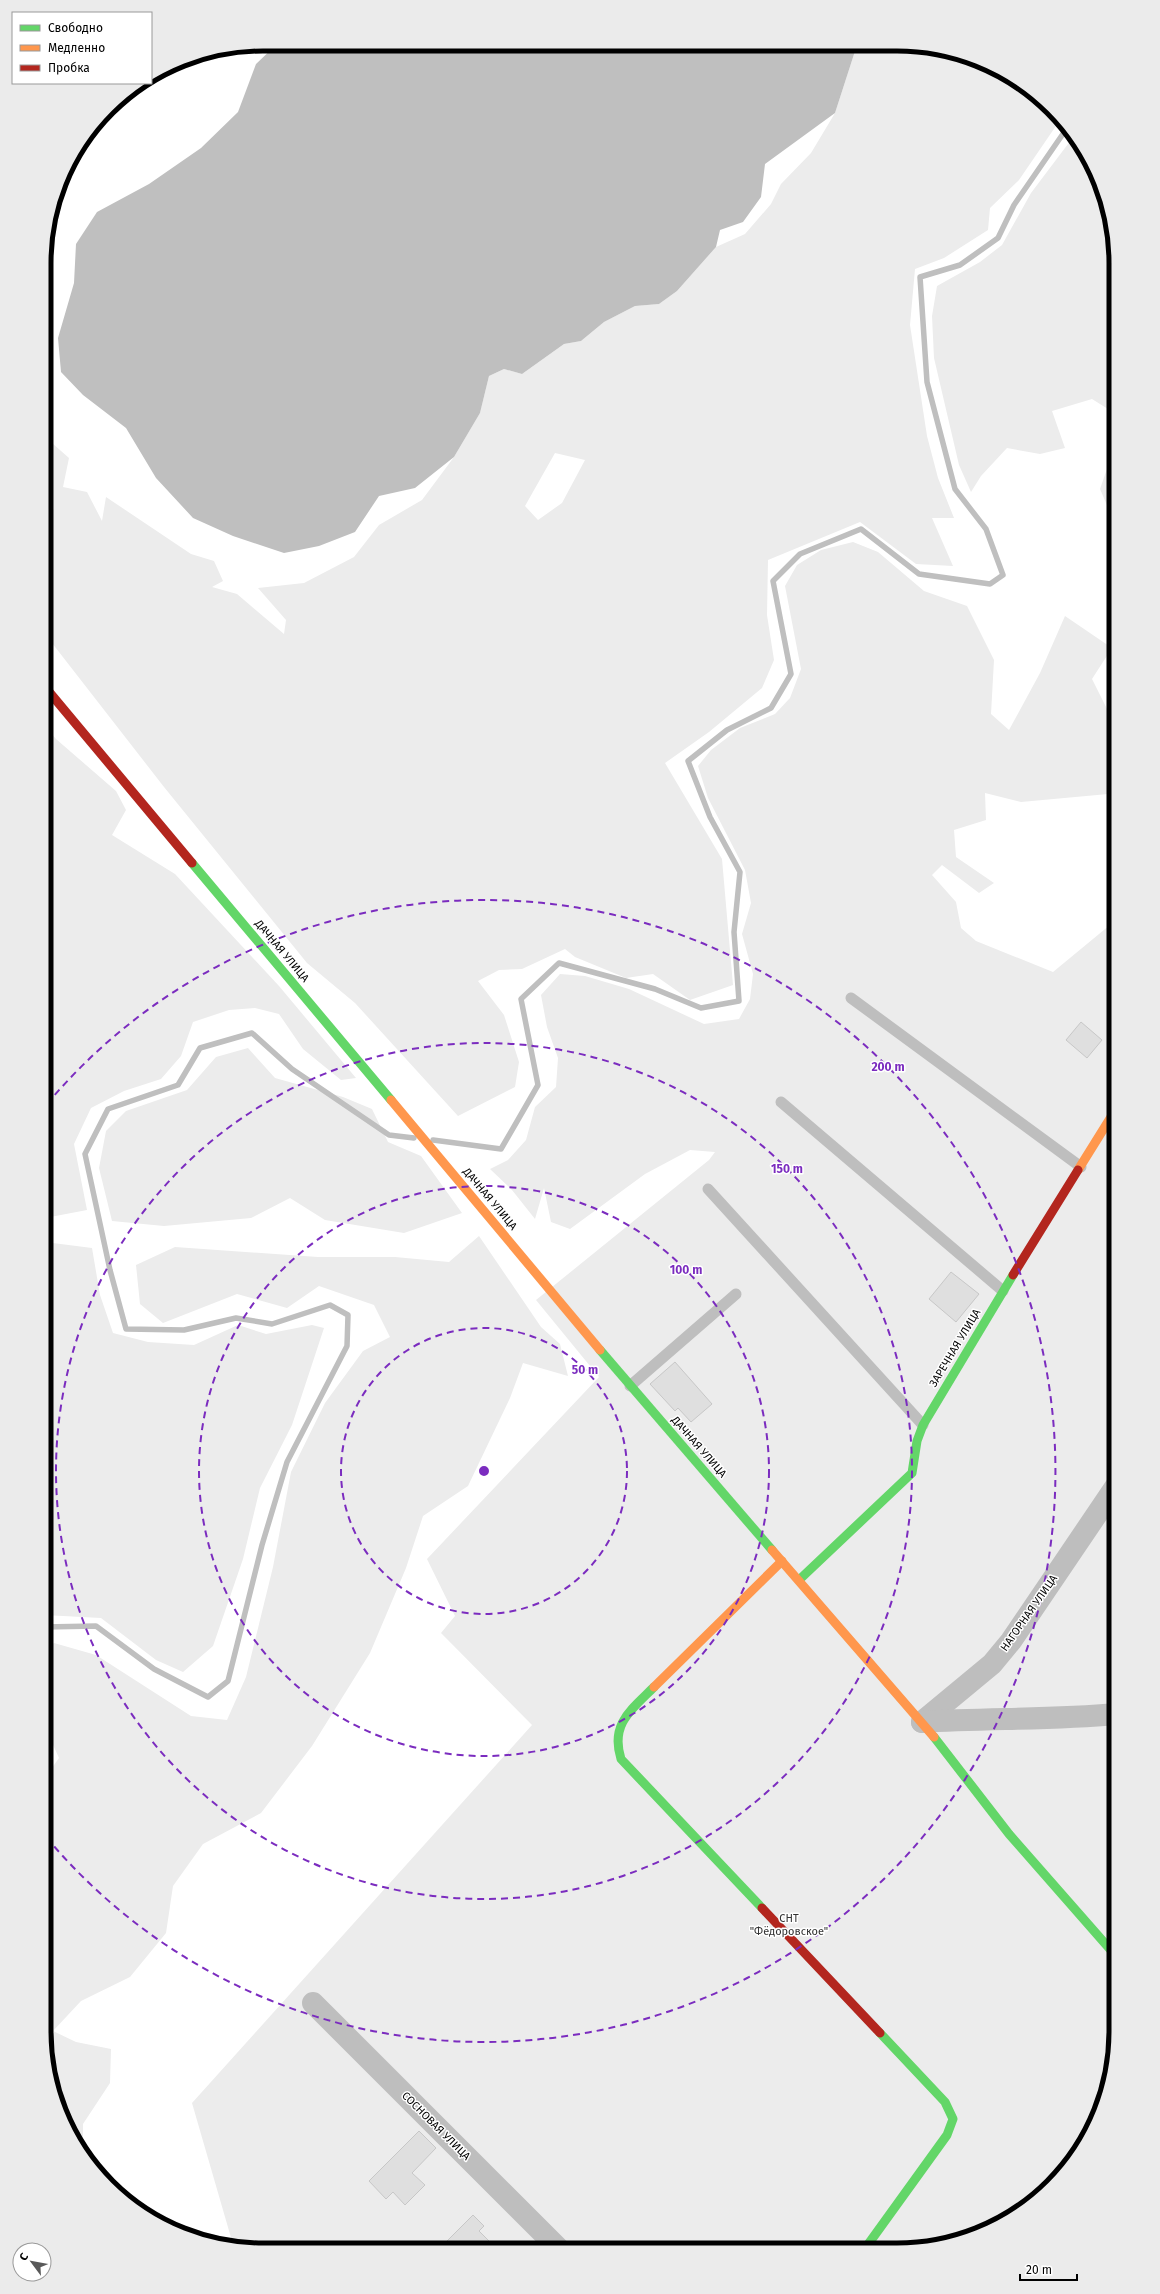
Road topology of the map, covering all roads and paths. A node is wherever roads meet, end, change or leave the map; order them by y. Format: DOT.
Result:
graph roads {
  1 [pos="51,694"];
  2 [pos="851,998"];
  3 [pos="781,1102"];
  4 [pos="1109,1121"];
  5 [pos="1081,1167"];
  6 [pos="708,1189"];
  7 [pos="1004,1291"];
  8 [pos="736,1294"];
  9 [pos="630,1386"];
  10 [pos="923,1425"];
  11 [pos="1109,1496"];
  12 [pos="782,1561"];
  13 [pos="799,1580"];
  14 [pos="1109,1715"];
  15 [pos="922,1722"];
  16 [pos="1109,1948"];
  17 [pos="313,2003"];
  18 [pos="553,2243"];
  19 [pos="869,2243"];
  1 -- 9 [label="street, ДАЧНАЯ УЛИЦА"];
  2 -- 5 [label="lane"];
  3 -- 7 [label="lane"];
  4 -- 5 [label="street, ЗАРЕЧНАЯ УЛИЦА"];
  5 -- 7 [label="street, ЗАРЕЧНАЯ УЛИЦА"];
  6 -- 10 [label="lane"];
  7 -- 10 [label="street, ЗАРЕЧНАЯ УЛИЦА"];
  8 -- 9 [label="lane"];
  9 -- 12 [label="street, ДАЧНАЯ УЛИЦА"];
  10 -- 13 [label="street, ЗАРЕЧНАЯ УЛИЦА"];
  11 -- 15 [label="street, НАГОРНАЯ УЛИЦА"];
  12 -- 13 [label="street, ДАЧНАЯ УЛИЦА"];
  12 -- 19 [label="street"];
  13 -- 15 [label="street, ДАЧНАЯ УЛИЦА"];
  14 -- 15 [label="street"];
  15 -- 16 [label="street, ДАЧНАЯ УЛИЦА"];
  17 -- 18 [label="street, СОСНОВАЯ УЛИЦА"];
}
